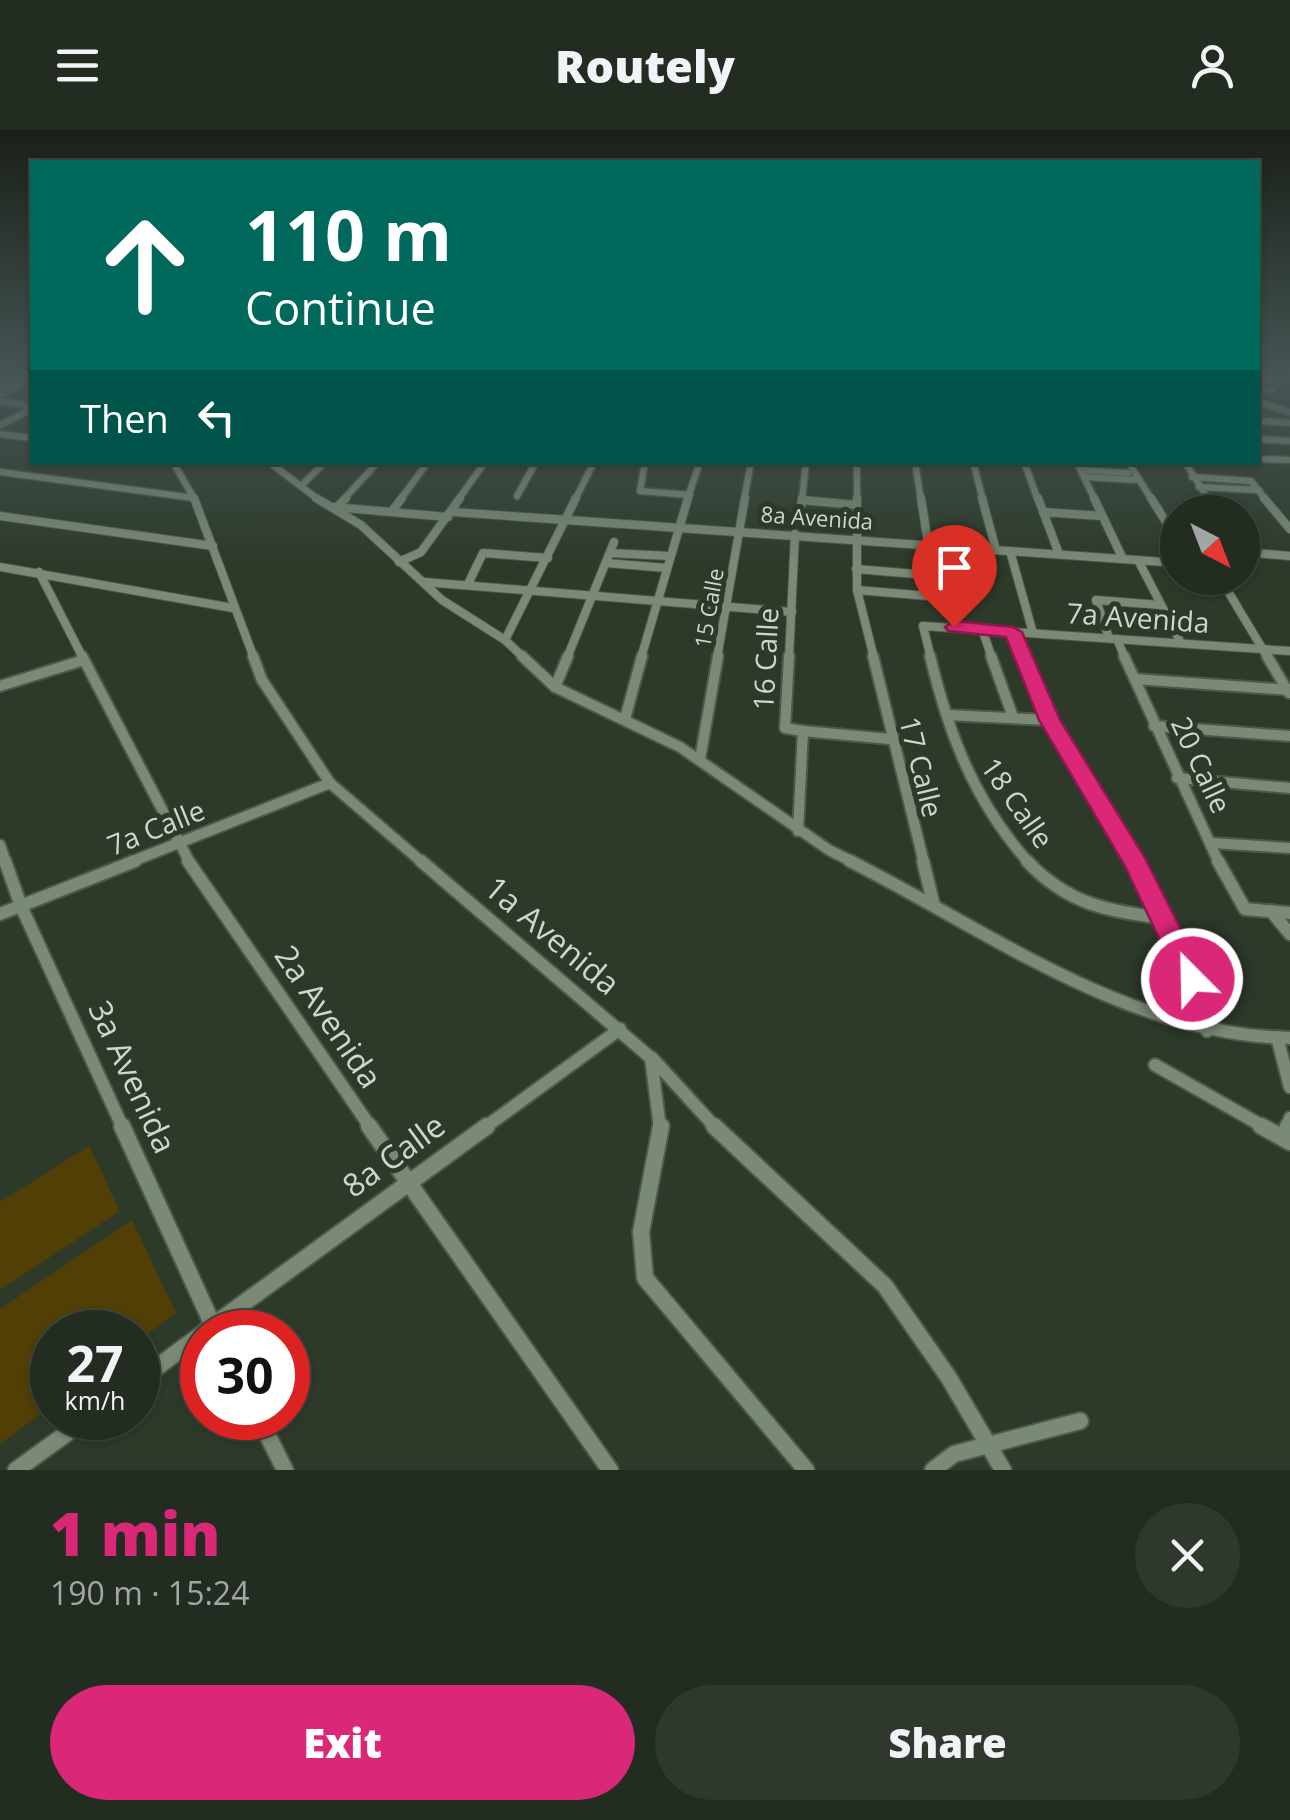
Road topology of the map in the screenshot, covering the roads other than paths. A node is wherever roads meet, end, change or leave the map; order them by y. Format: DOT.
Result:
graph roads {
  1 [pos="1263,440"];
  2 [pos="1268,440"];
  3 [pos="1290,441"];
  4 [pos="1260,458"];
  5 [pos="1290,460"];
  6 [pos="175,465"];
  7 [pos="273,465"];
  8 [pos="322,465"];
  9 [pos="375,465"];
  10 [pos="426,465"];
  11 [pos="483,465"];
  12 [pos="534,465"];
  13 [pos="593,465"];
  14 [pos="644,465"];
  15 [pos="699,465"];
  16 [pos="751,465"];
  17 [pos="806,465"];
  18 [pos="857,465"];
  19 [pos="915,465"];
  20 [pos="974,465"];
  21 [pos="1025,465"];
  22 [pos="1130,465"];
  23 [pos="1186,465"];
  24 [pos="1081,471"];
  25 [pos="0,472"];
  26 [pos="1136,477"];
  27 [pos="1192,477"];
  28 [pos="301,486"];
  29 [pos="1199,486"];
  30 [pos="1259,490"];
  31 [pos="690,495"];
  32 [pos="1205,495"];
  33 [pos="517,496"];
  34 [pos="194,498"];
  35 [pos="802,500"];
  36 [pos="857,505"];
  37 [pos="332,507"];
  38 [pos="392,511"];
  39 [pos="1043,512"];
  40 [pos="450,514"];
  41 [pos="800,514"];
  42 [pos="1160,514"];
  43 [pos="0,516"];
  44 [pos="1102,516"];
  45 [pos="568,520"];
  46 [pos="680,526"];
  47 [pos="1290,529"];
  48 [pos="740,530"];
  49 [pos="795,534"];
  50 [pos="855,539"];
  51 [pos="614,542"];
  52 [pos="928,544"];
  53 [pos="213,546"];
  54 [pos="996,550"];
  55 [pos="1010,551"];
  56 [pos="610,552"];
  57 [pos="1260,553"];
  58 [pos="1059,554"];
  59 [pos="669,556"];
  60 [pos="1290,556"];
  61 [pos="548,558"];
  62 [pos="1123,558"];
  63 [pos="1138,560"];
  64 [pos="399,562"];
  65 [pos="1160,562"];
  66 [pos="606,563"];
  67 [pos="0,567"];
  68 [pos="666,568"];
  69 [pos="856,568"];
  70 [pos="39,572"];
  71 [pos="951,576"];
  72 [pos="424,582"];
  73 [pos="468,584"];
  74 [pos="532,590"];
  75 [pos="857,590"];
  76 [pos="594,594"];
  77 [pos="1230,595"];
  78 [pos="952,598"];
  79 [pos="656,600"];
  80 [pos="729,605"];
  81 [pos="1160,605"];
  82 [pos="233,608"];
  83 [pos="792,612"];
  84 [pos="923,626"];
  85 [pos="982,629"];
  86 [pos="1013,632"];
  87 [pos="1033,633"];
  88 [pos="1113,638"];
  89 [pos="505,640"];
  90 [pos="1181,643"];
  91 [pos="1262,648"];
  92 [pos="1290,650"];
  93 [pos="84,660"];
  94 [pos="1134,679"];
  95 [pos="0,686"];
  96 [pos="555,687"];
  97 [pos="1289,692"];
  98 [pos="947,715"];
  99 [pos="1013,717"];
  100 [pos="626,719"];
  101 [pos="1049,720"];
  102 [pos="1154,726"];
  103 [pos="803,731"];
  104 [pos="1290,736"];
  105 [pos="890,740"];
  106 [pos="700,759"];
  107 [pos="1178,778"];
  108 [pos="330,783"];
  109 [pos="1290,788"];
  110 [pos="798,831"];
  111 [pos="1210,843"];
  112 [pos="0,844"];
  113 [pos="177,844"];
  114 [pos="1290,848"];
  115 [pos="933,902"];
  116 [pos="21,906"];
  117 [pos="1271,912"];
  118 [pos="1290,913"];
  119 [pos="0,914"];
  120 [pos="1164,918"];
  121 [pos="1290,934"];
  122 [pos="620,1029"];
  123 [pos="1207,1031"];
  124 [pos="1284,1038"];
  125 [pos="651,1058"];
  126 [pos="1155,1065"];
  127 [pos="1290,1087"];
  128 [pos="1290,1118"];
  129 [pos="1288,1140"];
  130 [pos="408,1183"];
  131 [pos="200,1310"];
  132 [pos="237,1310"];
  133 [pos="1080,1421"];
  134 [pos="58,1440"];
  135 [pos="269,1440"];
  136 [pos="989,1445"];
  137 [pos="16,1470"];
  138 [pos="285,1470"];
  139 [pos="610,1470"];
  140 [pos="806,1470"];
  141 [pos="933,1470"];
  142 [pos="1003,1470"];
  1 -- 2 [label="street"];
  2 -- 3 [label="street"];
  2 -- 5 [label="street"];
  4 -- 5 [label="street"];
  6 -- 34 [label="street, 1a Avenida"];
  7 -- 28 [label="street"];
  8 -- 28 [label="street"];
  9 -- 37 [label="street"];
  10 -- 38 [label="street"];
  11 -- 40 [label="street"];
  12 -- 33 [label="street"];
  13 -- 45 [label="street"];
  14 -- 31 [label="street"];
  15 -- 31 [label="street"];
  16 -- 48 [label="street, 15 Calle"];
  17 -- 35 [label="street"];
  18 -- 36 [label="street, 17 Calle"];
  19 -- 52 [label="street"];
  20 -- 54 [label="street"];
  21 -- 39 [label="street"];
  22 -- 26 [label="street"];
  23 -- 27 [label="street"];
  24 -- 26 [label="street"];
  24 -- 44 [label="street"];
  25 -- 34 [label="street"];
  26 -- 42 [label="street"];
  27 -- 29 [label="street"];
  27 -- 30 [label="street"];
  28 -- 37 [label="street"];
  29 -- 30 [label="street"];
  29 -- 32 [label="street"];
  30 -- 47 [label="street"];
  31 -- 46 [label="street"];
  34 -- 53 [label="street, 1a Avenida"];
  35 -- 36 [label="street"];
  35 -- 41 [label="street"];
  36 -- 50 [label="street, 17 Calle"];
  37 -- 38 [label="street, 8a Avenida"];
  37 -- 64 [label="street"];
  38 -- 40 [label="street, 8a Avenida"];
  39 -- 44 [label="street"];
  39 -- 58 [label="street"];
  40 -- 45 [label="street, 8a Avenida"];
  40 -- 64 [label="street"];
  43 -- 53 [label="street"];
  44 -- 62 [label="street"];
  45 -- 46 [label="street, 8a Avenida"];
  45 -- 61 [label="street"];
  46 -- 48 [label="street, 8a Avenida"];
  46 -- 59 [label="street"];
  48 -- 49 [label="street, 8a Avenida"];
  48 -- 80 [label="street, 15 Calle"];
  49 -- 50 [label="street, 8a Avenida"];
  49 -- 83 [label="street, 16 Calle"];
  50 -- 52 [label="street, 8a Avenida"];
  50 -- 69 [label="street, 17 Calle"];
  51 -- 56 [label="street"];
  52 -- 54 [label="street, 8a Avenida"];
  53 -- 82 [label="street, 1a Avenida"];
  54 -- 55 [label="street, 8a Avenida"];
  55 -- 58 [label="street, 8a Avenida"];
  55 -- 87 [label="street"];
  56 -- 59 [label="street"];
  56 -- 66 [label="street"];
  57 -- 60 [label="street"];
  58 -- 62 [label="street, 8a Avenida"];
  59 -- 68 [label="street"];
  61 -- 73 [label="street"];
  61 -- 74 [label="street"];
  62 -- 63 [label="street, 8a Avenida"];
  63 -- 65 [label="street, 8a Avenida"];
  63 -- 81 [label="street"];
  64 -- 72 [label="street"];
  66 -- 68 [label="street"];
  66 -- 76 [label="street"];
  67 -- 70 [label="street"];
  68 -- 79 [label="street"];
  69 -- 71 [label="street"];
  69 -- 75 [label="street, 17 Calle"];
  70 -- 82 [label="street"];
  70 -- 93 [label="street, 2a Avenida"];
  72 -- 73 [label="street"];
  72 -- 89 [label="street"];
  73 -- 74 [label="street"];
  74 -- 76 [label="street"];
  74 -- 89 [label="street"];
  75 -- 78 [label="street"];
  75 -- 105 [label="street, 17 Calle"];
  76 -- 79 [label="street"];
  76 -- 96 [label="street"];
  77 -- 91 [label="street"];
  79 -- 80 [label="street"];
  79 -- 100 [label="street"];
  80 -- 83 [label="street"];
  80 -- 106 [label="street, 15 Calle"];
  81 -- 88 [label="street, 20 Calle"];
  81 -- 90 [label="street"];
  82 -- 108 [label="street, 1a Avenida"];
  83 -- 103 [label="street, 16 Calle"];
  84 -- 85 [label="street, 7a Avenida"];
  84 -- 98 [label="street, 18 Calle"];
  85 -- 86 [label="street, 7a Avenida"];
  85 -- 99 [label="street"];
  86 -- 87 [label="street, 7a Avenida"];
  86 -- 101 [label="street"];
  87 -- 88 [label="street, 7a Avenida"];
  88 -- 90 [label="street, 7a Avenida"];
  88 -- 94 [label="street, 20 Calle"];
  89 -- 96 [label="street"];
  90 -- 91 [label="street, 7a Avenida"];
  91 -- 92 [label="street, 7a Avenida"];
  91 -- 97 [label="street"];
  93 -- 95 [label="street"];
  93 -- 113 [label="street, 2a Avenida"];
  94 -- 97 [label="street"];
  94 -- 102 [label="street, 20 Calle"];
  96 -- 100 [label="street"];
  98 -- 99 [label="street"];
  98 -- 120 [label="street, 18 Calle"];
  99 -- 101 [label="street"];
  100 -- 106 [label="street"];
  101 -- 120 [label="street"];
  102 -- 104 [label="street"];
  102 -- 107 [label="street, 20 Calle"];
  103 -- 105 [label="street"];
  103 -- 110 [label="street, 16 Calle"];
  105 -- 115 [label="street, 17 Calle"];
  106 -- 110 [label="street"];
  107 -- 109 [label="street"];
  107 -- 111 [label="street, 20 Calle"];
  108 -- 113 [label="street, 7a Calle"];
  108 -- 122 [label="street, 1a Avenida"];
  110 -- 115 [label="street"];
  111 -- 114 [label="street"];
  111 -- 117 [label="street, 20 Calle"];
  112 -- 116 [label="street, 3a Avenida"];
  113 -- 116 [label="street, 7a Calle"];
  113 -- 130 [label="street, 2a Avenida"];
  115 -- 123 [label="street"];
  116 -- 119 [label="street, 7a Calle"];
  116 -- 131 [label="street, 3a Avenida"];
  117 -- 118 [label="street"];
  117 -- 121 [label="street"];
  120 -- 123 [label="street"];
  122 -- 125 [label="street, 1a Avenida"];
  122 -- 130 [label="street, 8a Calle"];
  123 -- 124 [label="street"];
  124 -- 127 [label="street"];
  125 -- 136 [label="street, 1a Avenida"];
  125 -- 140 [label="street"];
  126 -- 129 [label="street"];
  128 -- 129 [label="street"];
  130 -- 132 [label="street, 8a Calle"];
  130 -- 139 [label="street, 2a Avenida"];
  133 -- 136 [label="street"];
  134 -- 137 [label="street"];
  135 -- 138 [label="street"];
  136 -- 141 [label="street"];
  136 -- 142 [label="street, 1a Avenida"];
}
